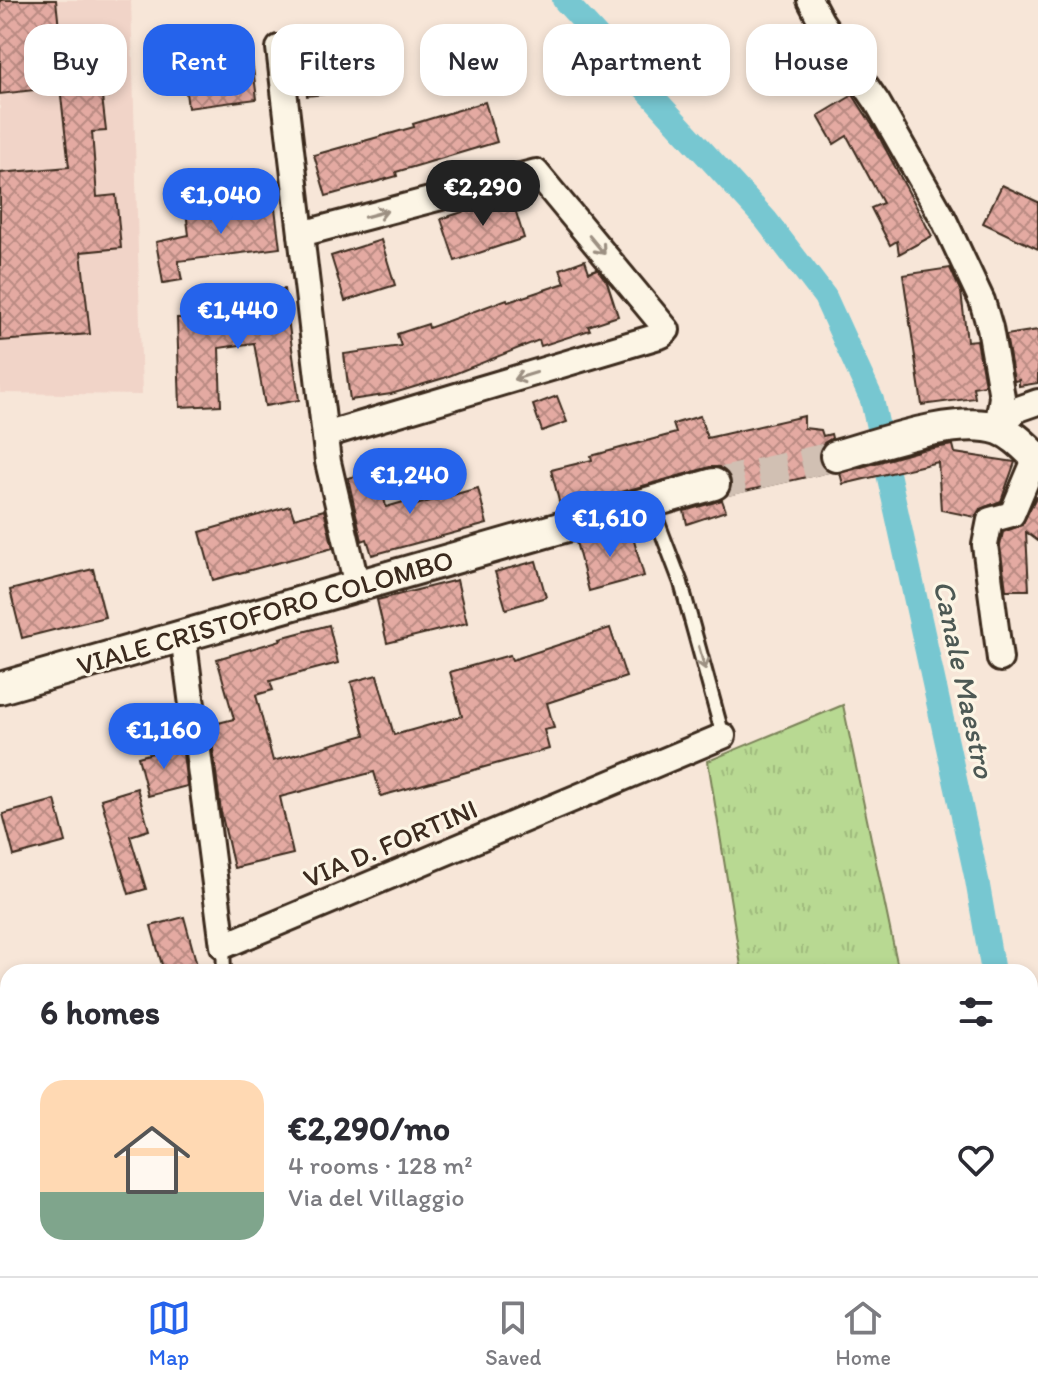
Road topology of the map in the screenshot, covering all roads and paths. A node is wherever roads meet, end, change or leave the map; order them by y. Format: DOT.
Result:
graph roads {
  1 [pos="810,0"];
  2 [pos="285,96"];
  3 [pos="301,234"];
  4 [pos="1038,402"];
  5 [pos="997,428"];
  6 [pos="325,435"];
  7 [pos="836,456"];
  8 [pos="1037,458"];
  9 [pos="714,484"];
  10 [pos="650,502"];
  11 [pos="357,586"];
  12 [pos="183,635"];
  13 [pos="1000,659"];
  14 [pos="0,688"];
  15 [pos="723,736"];
  16 [pos="223,946"];
  17 [pos="224,964"];
  1 -- 5 [label="street"];
  2 -- 3 [label="street"];
  3 -- 6 [label="street"];
  3 -- 6 [label="street, one-way"];
  4 -- 5 [label="street"];
  5 -- 7 [label="street"];
  5 -- 8 [label="street"];
  6 -- 11 [label="street"];
  8 -- 13 [label="street"];
  9 -- 10 [label="street, VIALE CRISTOFORO COLOMBO"];
  10 -- 11 [label="street, VIALE CRISTOFORO COLOMBO"];
  10 -- 15 [label="lane, VIA D. FORTINI, one-way"];
  11 -- 12 [label="street, VIALE CRISTOFORO COLOMBO"];
  12 -- 14 [label="street, VIALE CRISTOFORO COLOMBO"];
  12 -- 16 [label="street"];
  15 -- 16 [label="street, VIA D. FORTINI"];
  16 -- 17 [label="lane"];
}
